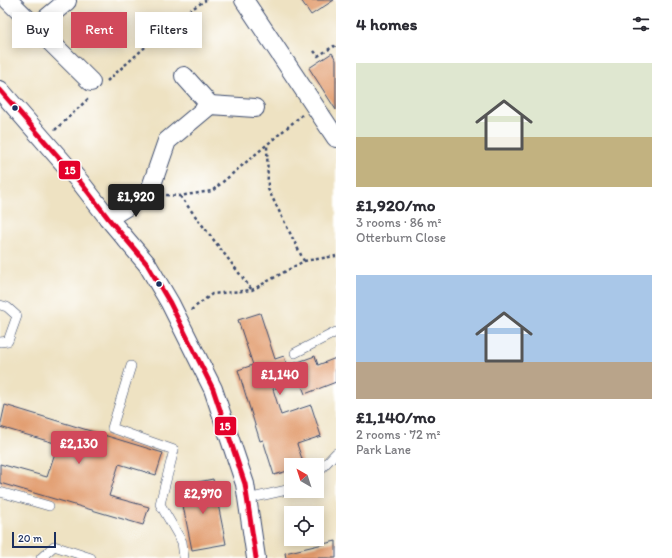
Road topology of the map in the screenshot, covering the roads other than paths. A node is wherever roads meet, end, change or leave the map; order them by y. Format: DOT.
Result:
graph roads {
  1 [pos="8,0"];
  2 [pos="244,0"];
  3 [pos="67,1"];
  4 [pos="0,4"];
  5 [pos="20,12"];
  6 [pos="54,12"];
  7 [pos="57,48"];
  8 [pos="184,76"];
  9 [pos="96,87"];
  10 [pos="0,90"];
  11 [pos="210,105"];
  12 [pos="255,108"];
  13 [pos="336,138"];
  14 [pos="108,218"];
  15 [pos="0,305"];
  16 [pos="336,332"];
  17 [pos="0,342"];
  18 [pos="295,353"];
  19 [pos="130,366"];
  20 [pos="336,452"];
  21 [pos="324,465"];
  22 [pos="284,491"];
  23 [pos="0,492"];
  24 [pos="247,499"];
  25 [pos="49,506"];
  26 [pos="40,558"];
  27 [pos="91,558"];
  28 [pos="184,558"];
  29 [pos="256,558"];
  1 -- 4 [label="street"];
  1 -- 5 [label="street"];
  2 -- 13 [label="street"];
  3 -- 6 [label="street"];
  7 -- 9 [label="street"];
  8 -- 11 [label="street"];
  10 -- 14 [label="street"];
  11 -- 12 [label="street"];
  11 -- 14 [label="street"];
  14 -- 24 [label="street"];
  15 -- 17 [label="lane"];
  16 -- 18 [label="lane"];
  19 -- 28 [label="lane"];
  20 -- 21 [label="lane"];
  22 -- 24 [label="lane"];
  23 -- 25 [label="lane"];
  24 -- 29 [label="street"];
  26 -- 27 [label="lane"];
}
